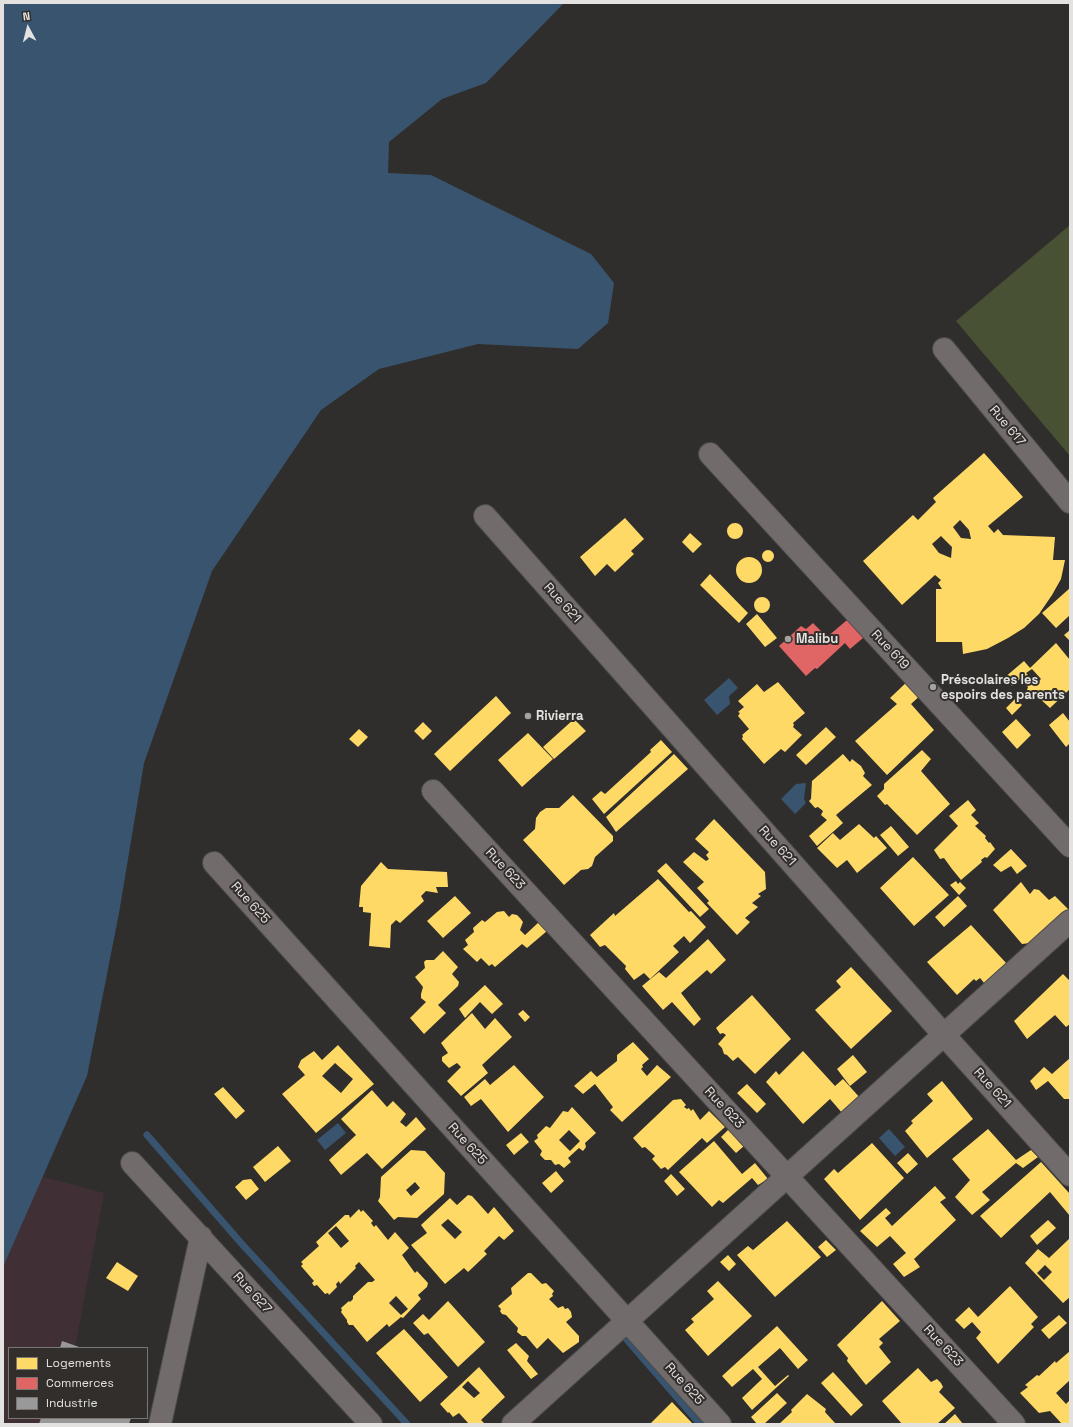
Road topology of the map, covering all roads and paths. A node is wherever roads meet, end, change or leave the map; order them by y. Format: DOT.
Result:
graph roads {
  1 [pos="944,350"];
  2 [pos="710,454"];
  3 [pos="1070,502"];
  4 [pos="485,516"];
  5 [pos="433,791"];
  6 [pos="1070,846"];
  7 [pos="214,863"];
  8 [pos="1070,921"];
  9 [pos="944,1034"];
  10 [pos="132,1163"];
  11 [pos="1070,1175"];
  12 [pos="787,1177"];
  13 [pos="201,1237"];
  14 [pos="628,1321"];
  15 [pos="160,1424"];
  16 [pos="371,1424"];
  17 [pos="513,1424"];
  18 [pos="720,1424"];
  19 [pos="1014,1424"];
  1 -- 3 [label="street, Rue 617"];
  2 -- 6 [label="street, Rue 619"];
  4 -- 9 [label="street, Rue 621"];
  5 -- 12 [label="street, Rue 623"];
  7 -- 14 [label="street, Rue 625"];
  8 -- 9 [label="street"];
  9 -- 11 [label="street, Rue 621"];
  9 -- 12 [label="street"];
  10 -- 13 [label="street, Rue 627"];
  12 -- 14 [label="street"];
  12 -- 19 [label="street, Rue 623"];
  13 -- 15 [label="street"];
  13 -- 16 [label="street, Rue 627"];
  14 -- 17 [label="street"];
  14 -- 18 [label="street, Rue 625"];
}
